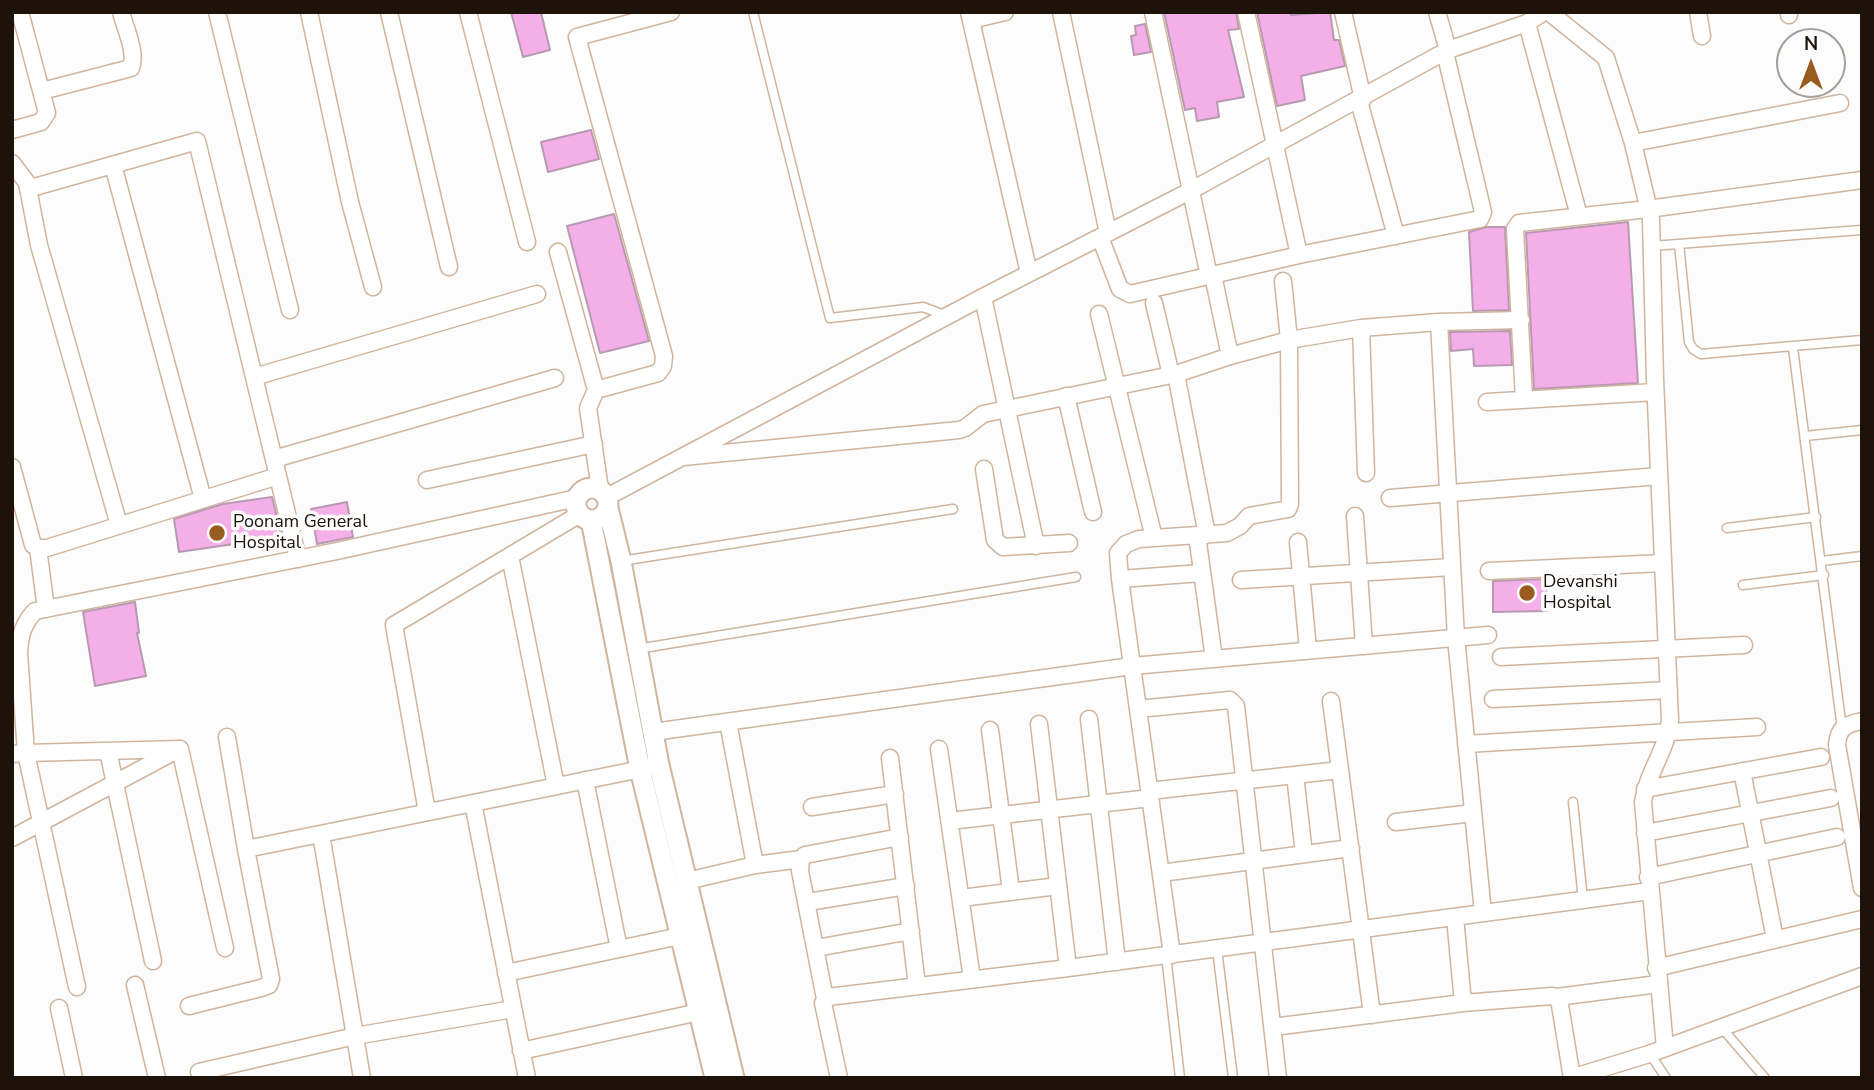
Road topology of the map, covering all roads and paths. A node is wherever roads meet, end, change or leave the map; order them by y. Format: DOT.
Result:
graph roads {
  1 [pos="20,12"];
  2 [pos="121,12"];
  3 [pos="217,12"];
  4 [pos="309,12"];
  5 [pos="389,12"];
  6 [pos="468,12"];
  7 [pos="671,12"];
  8 [pos="753,12"];
  9 [pos="1005,12"];
  10 [pos="1062,12"];
  11 [pos="1153,12"];
  12 [pos="1246,12"];
  13 [pos="1343,12"];
  14 [pos="1437,12"];
  15 [pos="1547,12"];
  16 [pos="1698,12"];
  17 [pos="970,16"];
  18 [pos="1527,23"];
  19 [pos="1702,36"];
  20 [pos="1447,51"];
  21 [pos="42,91"];
  22 [pos="1361,100"];
  23 [pos="1840,103"];
  24 [pos="12,130"];
  25 [pos="1633,143"];
  26 [pos="1275,145"];
  27 [pos="12,163"];
  28 [pos="113,165"];
  29 [pos="1862,180"];
  30 [pos="27,183"];
  31 [pos="1190,191"];
  32 [pos="1648,209"];
  33 [pos="1579,216"];
  34 [pos="1861,230"];
  35 [pos="1104,235"];
  36 [pos="1396,236"];
  37 [pos="527,242"];
  38 [pos="1679,244"];
  39 [pos="1652,246"];
  40 [pos="558,252"];
  41 [pos="1299,255"];
  42 [pos="449,267"];
  43 [pos="1029,273"];
  44 [pos="1211,276"];
  45 [pos="1283,281"];
  46 [pos="373,287"];
  47 [pos="537,294"];
  48 [pos="983,297"];
  49 [pos="1154,303"];
  50 [pos="290,310"];
  51 [pos="1099,314"];
  52 [pos="948,316"];
  53 [pos="1521,320"];
  54 [pos="1439,322"];
  55 [pos="1360,328"];
  56 [pos="1289,340"];
  57 [pos="1862,341"];
  58 [pos="1793,348"];
  59 [pos="1230,356"];
  60 [pos="1174,375"];
  61 [pos="254,377"];
  62 [pos="555,378"];
  63 [pos="1118,386"];
  64 [pos="596,390"];
  65 [pos="1655,392"];
  66 [pos="1066,396"];
  67 [pos="1524,399"];
  68 [pos="1487,401"];
  69 [pos="1007,408"];
  70 [pos="1862,430"];
  71 [pos="1805,436"];
  72 [pos="594,444"];
  73 [pos="683,457"];
  74 [pos="274,458"];
  75 [pos="12,467"];
  76 [pos="984,469"];
  77 [pos="1366,473"];
  78 [pos="278,476"];
  79 [pos="1659,476"];
  80 [pos="426,480"];
  81 [pos="1448,493"];
  82 [pos="605,498"];
  83 [pos="1390,498"];
  84 [pos="203,499"];
  85 [pos="953,509"];
  86 [pos="583,511"];
  87 [pos="1093,512"];
  88 [pos="1356,516"];
  89 [pos="1816,517"];
  90 [pos="119,525"];
  91 [pos="1727,528"];
  92 [pos="1202,535"];
  93 [pos="1153,538"];
  94 [pos="1298,542"];
  95 [pos="1069,543"];
  96 [pos="1036,546"];
  97 [pos="38,548"];
  98 [pos="510,556"];
  99 [pos="1862,556"];
  100 [pos="298,559"];
  101 [pos="1822,561"];
  102 [pos="621,562"];
  103 [pos="1663,563"];
  104 [pos="1452,567"];
  105 [pos="1489,571"];
  106 [pos="1360,572"];
  107 [pos="1202,573"];
  108 [pos="1824,575"];
  109 [pos="1301,576"];
  110 [pos="1076,577"];
  111 [pos="1120,579"];
  112 [pos="1241,580"];
  113 [pos="1743,585"];
  114 [pos="46,609"];
  115 [pos="1488,635"];
  116 [pos="1456,638"];
  117 [pos="1744,645"];
  118 [pos="1364,646"];
  119 [pos="1667,647"];
  120 [pos="637,649"];
  121 [pos="1308,650"];
  122 [pos="1502,657"];
  123 [pos="1214,659"];
  124 [pos="1132,666"];
  125 [pos="1669,690"];
  126 [pos="1493,699"];
  127 [pos="1331,701"];
  128 [pos="1138,709"];
  129 [pos="1089,719"];
  130 [pos="1862,721"];
  131 [pos="728,722"];
  132 [pos="1039,724"];
  133 [pos="1757,727"];
  134 [pos="1842,729"];
  135 [pos="990,730"];
  136 [pos="653,732"];
  137 [pos="1669,732"];
  138 [pos="227,737"];
  139 [pos="1466,744"];
  140 [pos="180,749"];
  141 [pos="939,749"];
  142 [pos="108,751"];
  143 [pos="19,754"];
  144 [pos="1821,757"];
  145 [pos="890,758"];
  146 [pos="649,767"];
  147 [pos="1340,770"];
  148 [pos="1742,771"];
  149 [pos="1296,775"];
  150 [pos="585,780"];
  151 [pos="1245,781"];
  152 [pos="113,784"];
  153 [pos="556,786"];
  154 [pos="1645,789"];
  155 [pos="895,794"];
  156 [pos="1150,794"];
  157 [pos="1830,798"];
  158 [pos="1573,802"];
  159 [pos="473,803"];
  160 [pos="1099,804"];
  161 [pos="812,807"];
  162 [pos="1049,809"];
  163 [pos="427,812"];
  164 [pos="1473,813"];
  165 [pos="1750,814"];
  166 [pos="1002,815"];
  167 [pos="950,821"];
  168 [pos="41,822"];
  169 [pos="1396,822"];
  170 [pos="1645,833"];
  171 [pos="321,834"];
  172 [pos="900,837"];
  173 [pos="1837,837"];
  174 [pos="12,838"];
  175 [pos="1351,848"];
  176 [pos="246,849"];
  177 [pos="1304,854"];
  178 [pos="1758,854"];
  179 [pos="801,859"];
  180 [pos="1254,860"];
  181 [pos="755,865"];
  182 [pos="1161,873"];
  183 [pos="678,883"];
  184 [pos="1649,884"];
  185 [pos="906,886"];
  186 [pos="1058,886"];
  187 [pos="1862,888"];
  188 [pos="1011,891"];
  189 [pos="961,898"];
  190 [pos="1583,900"];
  191 [pos="808,902"];
  192 [pos="1483,913"];
  193 [pos="1455,917"];
  194 [pos="1862,919"];
  195 [pos="1362,929"];
  196 [pos="911,931"];
  197 [pos="680,936"];
  198 [pos="1775,939"];
  199 [pos="1262,943"];
  200 [pos="225,948"];
  201 [pos="816,948"];
  202 [pos="619,949"];
  203 [pos="1217,949"];
  204 [pos="1169,955"];
  205 [pos="153,961"];
  206 [pos="1117,962"];
  207 [pos="1068,968"];
  208 [pos="1656,968"];
  209 [pos="506,973"];
  210 [pos="1862,976"];
  211 [pos="972,979"];
  212 [pos="135,985"];
  213 [pos="1658,985"];
  214 [pos="918,986"];
  215 [pos="77,987"];
  216 [pos="1557,997"];
  217 [pos="825,999"];
  218 [pos="1463,1003"];
  219 [pos="189,1006"];
  220 [pos="59,1008"];
  221 [pos="513,1009"];
  222 [pos="699,1012"];
  223 [pos="1372,1015"];
  224 [pos="1273,1027"];
  225 [pos="1721,1027"];
  226 [pos="355,1036"];
  227 [pos="521,1051"];
  228 [pos="1657,1051"];
  229 [pos="199,1072"];
  230 [pos="74,1078"];
  231 [pos="157,1078"];
  232 [pos="362,1078"];
  233 [pos="527,1078"];
  234 [pos="715,1078"];
  235 [pos="734,1078"];
  236 [pos="839,1078"];
  237 [pos="1180,1078"];
  238 [pos="1233,1078"];
  239 [pos="1278,1078"];
  240 [pos="1572,1078"];
  241 [pos="1666,1078"];
  242 [pos="1765,1078"];
  1 -- 21 [label="street"];
  2 -- 21 [label="street"];
  3 -- 50 [label="street"];
  4 -- 46 [label="street"];
  5 -- 42 [label="street"];
  6 -- 37 [label="street"];
  7 -- 64 [label="street"];
  8 -- 52 [label="lane"];
  9 -- 17 [label="street"];
  10 -- 35 [label="street"];
  11 -- 31 [label="street"];
  12 -- 26 [label="street"];
  13 -- 22 [label="street"];
  14 -- 20 [label="street"];
  15 -- 18 [label="street"];
  15 -- 25 [label="street"];
  16 -- 19 [label="street"];
  17 -- 43 [label="street"];
  18 -- 20 [label="street"];
  18 -- 33 [label="street"];
  20 -- 22 [label="street"];
  20 -- 36 [label="street"];
  21 -- 24 [label="street"];
  22 -- 26 [label="street"];
  22 -- 36 [label="street"];
  23 -- 25 [label="street"];
  25 -- 32 [label="street"];
  26 -- 31 [label="street"];
  26 -- 41 [label="street"];
  27 -- 30 [label="street"];
  28 -- 30 [label="street"];
  28 -- 61 [label="street"];
  28 -- 84 [label="street"];
  29 -- 32 [label="street"];
  30 -- 90 [label="street"];
  31 -- 35 [label="street"];
  31 -- 44 [label="street"];
  32 -- 33 [label="street"];
  32 -- 39 [label="street"];
  33 -- 53 [label="street"];
  34 -- 38 [label="lane"];
  35 -- 43 [label="street"];
  35 -- 44 [label="street"];
  36 -- 41 [label="street"];
  38 -- 39 [label="lane"];
  38 -- 58 [label="lane"];
  39 -- 65 [label="street"];
  40 -- 64 [label="street"];
  41 -- 44 [label="street"];
  43 -- 48 [label="street"];
  44 -- 59 [label="street"];
  45 -- 56 [label="street"];
  47 -- 61 [label="street"];
  48 -- 52 [label="street"];
  48 -- 69 [label="street"];
  49 -- 60 [label="street"];
  51 -- 63 [label="street"];
  52 -- 73 [label="street"];
  53 -- 54 [label="street"];
  53 -- 67 [label="street"];
  54 -- 55 [label="street"];
  54 -- 81 [label="street"];
  55 -- 56 [label="street"];
  55 -- 77 [label="street"];
  56 -- 59 [label="street"];
  56 -- 92 [label="street"];
  57 -- 58 [label="lane"];
  58 -- 71 [label="lane"];
  59 -- 60 [label="street"];
  60 -- 63 [label="street"];
  60 -- 92 [label="street"];
  61 -- 74 [label="street"];
  62 -- 74 [label="street"];
  63 -- 66 [label="street"];
  63 -- 93 [label="street"];
  64 -- 72 [label="street"];
  65 -- 67 [label="street"];
  65 -- 79 [label="street"];
  66 -- 69 [label="street"];
  66 -- 87 [label="street"];
  67 -- 68 [label="street"];
  69 -- 73 [label="street"];
  69 -- 96 [label="street"];
  70 -- 71 [label="lane"];
  71 -- 89 [label="lane"];
  72 -- 80 [label="street"];
  72 -- 82 [label="street"];
  73 -- 82 [label="street"];
  74 -- 78 [label="street"];
  75 -- 97 [label="street"];
  76 -- 96 [label="street"];
  78 -- 84 [label="street"];
  78 -- 100 [label="street"];
  79 -- 81 [label="street"];
  79 -- 103 [label="street"];
  81 -- 83 [label="street"];
  81 -- 104 [label="street"];
  82 -- 86 [label="street"];
  82 -- 86 [label="street"];
  82 -- 102 [label="street"];
  84 -- 90 [label="street"];
  85 -- 102 [label="lane"];
  86 -- 98 [label="street"];
  86 -- 100 [label="street"];
  86 -- 146 [label="street"];
  88 -- 106 [label="street"];
  89 -- 91 [label="lane"];
  89 -- 101 [label="lane"];
  90 -- 97 [label="street"];
  92 -- 93 [label="street"];
  92 -- 107 [label="street"];
  93 -- 111 [label="street"];
  94 -- 109 [label="street"];
  95 -- 96 [label="street"];
  97 -- 114 [label="street"];
  98 -- 153 [label="street"];
  98 -- 163 [label="street"];
  99 -- 101 [label="lane"];
  100 -- 114 [label="street"];
  101 -- 108 [label="lane"];
  102 -- 120 [label="street"];
  103 -- 105 [label="street"];
  103 -- 119 [label="street"];
  104 -- 106 [label="street"];
  104 -- 116 [label="street"];
  106 -- 109 [label="street"];
  106 -- 118 [label="street"];
  107 -- 111 [label="street"];
  107 -- 123 [label="street"];
  108 -- 113 [label="lane"];
  108 -- 134 [label="lane"];
  109 -- 112 [label="street"];
  109 -- 121 [label="street"];
  110 -- 120 [label="lane"];
  111 -- 124 [label="street"];
  114 -- 143 [label="street"];
  115 -- 116 [label="street"];
  116 -- 118 [label="street"];
  116 -- 139 [label="street"];
  117 -- 119 [label="street"];
  118 -- 121 [label="street"];
  119 -- 122 [label="street"];
  119 -- 125 [label="street"];
  120 -- 136 [label="street"];
  121 -- 123 [label="street"];
  123 -- 124 [label="street"];
  124 -- 128 [label="street"];
  124 -- 131 [label="street"];
  125 -- 126 [label="street"];
  125 -- 137 [label="street"];
  127 -- 147 [label="street"];
  128 -- 151 [label="street"];
  128 -- 156 [label="street"];
  129 -- 160 [label="street"];
  130 -- 134 [label="street"];
  131 -- 136 [label="street"];
  131 -- 181 [label="street"];
  132 -- 162 [label="street"];
  133 -- 137 [label="street"];
  134 -- 187 [label="street"];
  135 -- 166 [label="street"];
  136 -- 146 [label="street"];
  137 -- 139 [label="street"];
  137 -- 154 [label="street"];
  138 -- 176 [label="street"];
  139 -- 164 [label="street"];
  140 -- 142 [label="street"];
  140 -- 152 [label="street"];
  140 -- 200 [label="street"];
  141 -- 167 [label="street"];
  142 -- 143 [label="street"];
  142 -- 152 [label="street"];
  143 -- 168 [label="street"];
  144 -- 148 [label="street"];
  145 -- 155 [label="street"];
  146 -- 150 [label="street"];
  146 -- 183 [label="street"];
  147 -- 149 [label="street"];
  147 -- 175 [label="street"];
  148 -- 154 [label="street"];
  148 -- 165 [label="street"];
  149 -- 151 [label="street"];
  149 -- 177 [label="street"];
  150 -- 153 [label="street"];
  150 -- 202 [label="street"];
  151 -- 156 [label="street"];
  151 -- 180 [label="street"];
  152 -- 168 [label="street"];
  152 -- 205 [label="street"];
  153 -- 159 [label="street"];
  154 -- 170 [label="street"];
  155 -- 161 [label="street"];
  155 -- 172 [label="street"];
  156 -- 160 [label="street"];
  156 -- 182 [label="street"];
  157 -- 165 [label="street"];
  158 -- 190 [label="lane"];
  159 -- 163 [label="street"];
  159 -- 209 [label="street"];
  160 -- 162 [label="street"];
  160 -- 206 [label="street"];
  162 -- 166 [label="street"];
  162 -- 186 [label="street"];
  163 -- 171 [label="street"];
  164 -- 169 [label="street"];
  164 -- 192 [label="street"];
  165 -- 170 [label="street"];
  165 -- 178 [label="street"];
  166 -- 167 [label="street"];
  166 -- 188 [label="street"];
  167 -- 189 [label="street"];
  168 -- 174 [label="street"];
  168 -- 215 [label="street"];
  170 -- 184 [label="street"];
  171 -- 176 [label="street"];
  171 -- 226 [label="street"];
  172 -- 179 [label="street"];
  172 -- 185 [label="street"];
  173 -- 178 [label="street"];
  175 -- 177 [label="street"];
  175 -- 195 [label="street"];
  176 -- 219 [label="street"];
  177 -- 180 [label="street"];
  178 -- 184 [label="street"];
  178 -- 198 [label="street"];
  179 -- 181 [label="street"];
  179 -- 191 [label="street"];
  180 -- 182 [label="street"];
  180 -- 199 [label="street"];
  181 -- 183 [label="street"];
  182 -- 204 [label="street"];
  183 -- 197 [label="street"];
  183 -- 235 [label="street"];
  184 -- 190 [label="street"];
  184 -- 208 [label="street"];
  185 -- 191 [label="street"];
  185 -- 196 [label="street"];
  186 -- 188 [label="street"];
  186 -- 207 [label="street"];
  188 -- 189 [label="street"];
  189 -- 211 [label="street"];
  190 -- 192 [label="street"];
  191 -- 201 [label="street"];
  192 -- 193 [label="street"];
  193 -- 195 [label="street"];
  193 -- 218 [label="street"];
  194 -- 198 [label="street"];
  195 -- 199 [label="street"];
  195 -- 223 [label="street"];
  196 -- 201 [label="street"];
  196 -- 214 [label="street"];
  197 -- 202 [label="street"];
  197 -- 222 [label="street"];
  198 -- 208 [label="street"];
  199 -- 203 [label="street"];
  199 -- 224 [label="street"];
  201 -- 217 [label="street"];
  202 -- 209 [label="street"];
  203 -- 204 [label="street"];
  203 -- 238 [label="lane"];
  204 -- 206 [label="street"];
  204 -- 237 [label="lane"];
  206 -- 207 [label="street"];
  207 -- 211 [label="street"];
  208 -- 213 [label="street"];
  209 -- 221 [label="street"];
  210 -- 225 [label="street"];
  211 -- 214 [label="street"];
  212 -- 231 [label="street"];
  213 -- 216 [label="street"];
  213 -- 228 [label="street"];
  214 -- 217 [label="street"];
  216 -- 218 [label="street"];
  216 -- 240 [label="street"];
  217 -- 236 [label="street"];
  218 -- 223 [label="street"];
  220 -- 230 [label="street"];
  221 -- 226 [label="street"];
  221 -- 227 [label="street"];
  222 -- 227 [label="street"];
  222 -- 234 [label="street"];
  223 -- 224 [label="street"];
  224 -- 239 [label="street"];
  225 -- 228 [label="street"];
  225 -- 242 [label="lane"];
  226 -- 229 [label="street"];
  226 -- 232 [label="street"];
  227 -- 233 [label="street"];
  228 -- 240 [label="street"];
  228 -- 241 [label="lane"];
}
